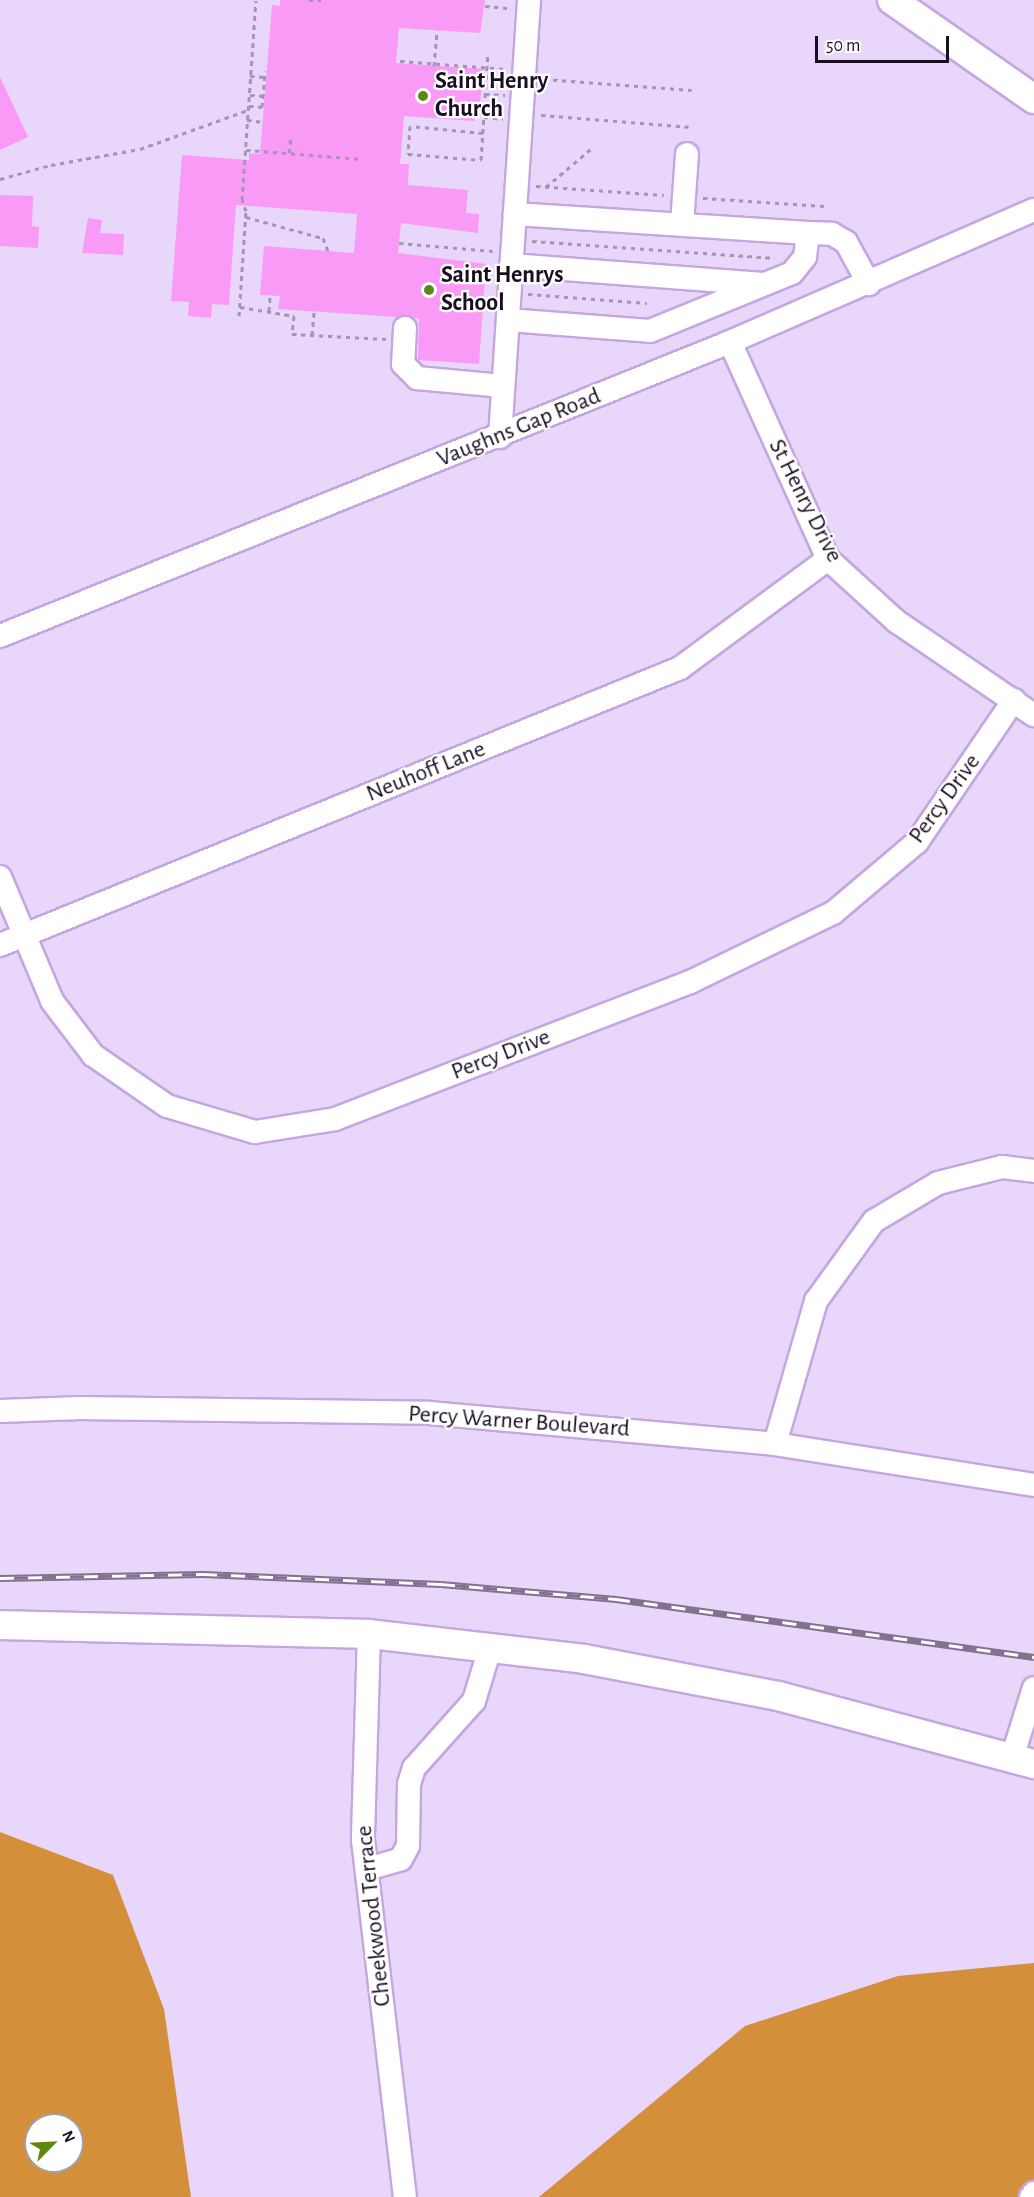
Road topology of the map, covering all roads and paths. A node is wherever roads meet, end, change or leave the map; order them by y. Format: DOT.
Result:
graph roads {
  1 [pos="256,0"];
  2 [pos="309,0"];
  3 [pos="321,0"];
  4 [pos="892,0"];
  5 [pos="523,4"];
  6 [pos="485,6"];
  7 [pos="437,30"];
  8 [pos="488,51"];
  9 [pos="400,61"];
  10 [pos="434,65"];
  11 [pos="487,67"];
  12 [pos="265,71"];
  13 [pos="518,74"];
  14 [pos="250,76"];
  15 [pos="265,77"];
  16 [pos="692,90"];
  17 [pos="249,94"];
  18 [pos="485,94"];
  19 [pos="263,96"];
  20 [pos="1034,99"];
  21 [pos="248,108"];
  22 [pos="513,110"];
  23 [pos="484,117"];
  24 [pos="247,120"];
  25 [pos="263,122"];
  26 [pos="689,127"];
  27 [pos="483,133"];
  28 [pos="291,136"];
  29 [pos="592,147"];
  30 [pos="245,150"];
  31 [pos="290,153"];
  32 [pos="687,154"];
  33 [pos="363,159"];
  34 [pos="0,179"];
  35 [pos="546,187"];
  36 [pos="1034,210"];
  37 [pos="514,214"];
  38 [pos="246,218"];
  39 [pos="682,225"];
  40 [pos="808,233"];
  41 [pos="399,243"];
  42 [pos="328,251"];
  43 [pos="508,252"];
  44 [pos="803,260"];
  45 [pos="869,284"];
  46 [pos="767,285"];
  47 [pos="510,292"];
  48 [pos="270,295"];
  49 [pos="647,303"];
  50 [pos="240,307"];
  51 [pos="314,311"];
  52 [pos="269,312"];
  53 [pos="239,316"];
  54 [pos="508,321"];
  55 [pos="405,330"];
  56 [pos="312,335"];
  57 [pos="730,342"];
  58 [pos="503,386"];
  59 [pos="500,437"];
  60 [pos="828,558"];
  61 [pos="0,636"];
  62 [pos="1014,700"];
  63 [pos="1034,715"];
  64 [pos="0,877"];
  65 [pos="22,937"];
  66 [pos="0,945"];
  67 [pos="1034,1171"];
  68 [pos="0,1411"];
  69 [pos="775,1444"];
  70 [pos="1034,1485"];
  71 [pos="0,1625"];
  72 [pos="369,1634"];
  73 [pos="490,1648"];
  74 [pos="1034,1688"];
  75 [pos="1023,1761"];
  76 [pos="367,1869"];
  77 [pos="1034,2193"];
  78 [pos="405,2197"];
  79 [pos="1031,2197"];
  1 -- 14 [label="path"];
  2 -- 3 [label="path"];
  4 -- 20 [label="main road"];
  5 -- 6 [label="path"];
  5 -- 13 [label="street"];
  7 -- 10 [label="path"];
  8 -- 11 [label="path"];
  9 -- 10 [label="path"];
  10 -- 11 [label="path"];
  11 -- 13 [label="path"];
  11 -- 18 [label="path"];
  12 -- 15 [label="path"];
  13 -- 16 [label="path"];
  13 -- 22 [label="street"];
  14 -- 15 [label="path"];
  14 -- 17 [label="path"];
  15 -- 19 [label="path"];
  17 -- 19 [label="path"];
  17 -- 21 [label="path"];
  18 -- 22 [label="path"];
  18 -- 23 [label="path"];
  19 -- 21 [label="path"];
  21 -- 24 [label="path"];
  21 -- 34 [label="path"];
  22 -- 23 [label="path"];
  22 -- 26 [label="path"];
  22 -- 37 [label="street"];
  23 -- 27 [label="path"];
  24 -- 25 [label="path"];
  24 -- 30 [label="path"];
  27 -- 27 [label="path"];
  28 -- 31 [label="path"];
  29 -- 35 [label="path"];
  30 -- 31 [label="path"];
  30 -- 38 [label="path"];
  31 -- 33 [label="path"];
  32 -- 39 [label="street"];
  36 -- 45 [label="street, Vaughns Gap Road"];
  37 -- 39 [label="street"];
  37 -- 43 [label="street"];
  38 -- 42 [label="path"];
  38 -- 50 [label="path"];
  39 -- 40 [label="street"];
  40 -- 44 [label="street"];
  40 -- 45 [label="street"];
  41 -- 43 [label="path"];
  43 -- 44 [label="path"];
  43 -- 46 [label="street"];
  43 -- 47 [label="street"];
  44 -- 46 [label="street"];
  45 -- 57 [label="street, Vaughns Gap Road"];
  46 -- 54 [label="street"];
  47 -- 49 [label="path"];
  47 -- 54 [label="street"];
  48 -- 52 [label="path"];
  50 -- 52 [label="path"];
  50 -- 53 [label="path"];
  51 -- 56 [label="path"];
  52 -- 56 [label="path"];
  54 -- 58 [label="street"];
  55 -- 56 [label="path"];
  55 -- 58 [label="street"];
  57 -- 59 [label="street, Vaughns Gap Road"];
  57 -- 60 [label="street, St Henry Drive"];
  58 -- 59 [label="street"];
  59 -- 61 [label="street, Vaughns Gap Road"];
  60 -- 62 [label="street, St Henry Drive"];
  60 -- 65 [label="street, Neuhoff Lane"];
  62 -- 63 [label="street, St Henry Drive"];
  62 -- 65 [label="street, Percy Drive"];
  64 -- 65 [label="street, Percy Drive"];
  65 -- 66 [label="street, Neuhoff Lane"];
  67 -- 69 [label="street"];
  68 -- 69 [label="street, Percy Warner Boulevard"];
  69 -- 70 [label="street, Percy Warner Boulevard"];
  71 -- 72 [label="main road"];
  72 -- 73 [label="main road"];
  72 -- 76 [label="street, Cheekwood Terrace"];
  73 -- 75 [label="main road"];
  73 -- 76 [label="street"];
  74 -- 75 [label="street"];
  76 -- 78 [label="street, Cheekwood Terrace"];
  77 -- 79 [label="street"];
}
